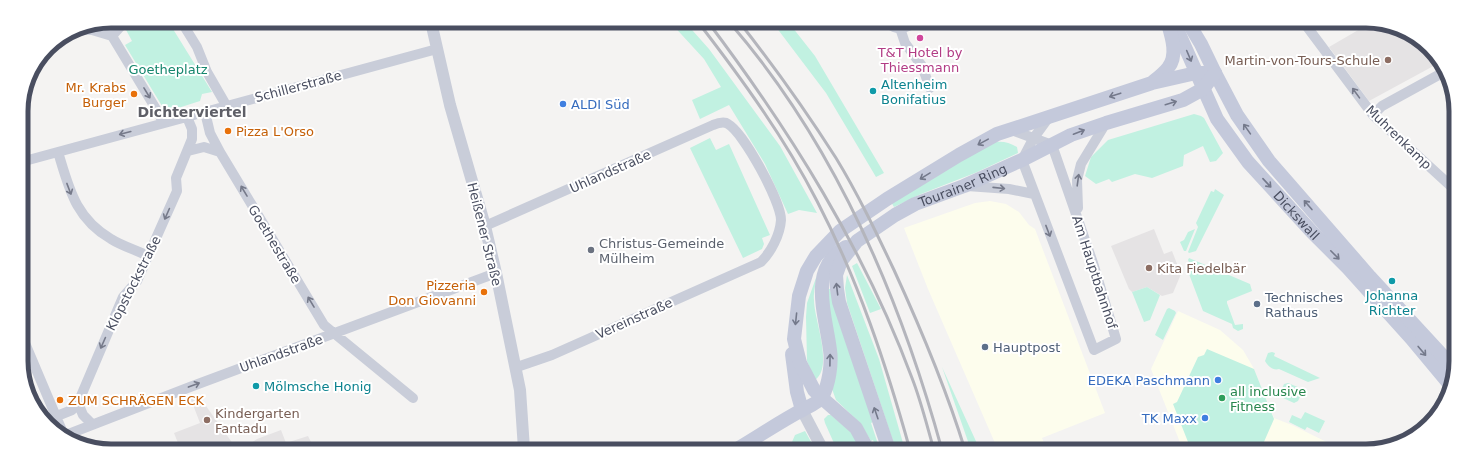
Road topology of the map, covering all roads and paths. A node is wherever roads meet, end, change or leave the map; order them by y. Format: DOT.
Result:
graph roads {
  1 [pos="119,28"];
  2 [pos="186,28"];
  3 [pos="432,28"];
  4 [pos="897,28"];
  5 [pos="1169,28"];
  6 [pos="1176,28"];
  7 [pos="1191,28"];
  8 [pos="1308,28"];
  9 [pos="93,30"];
  10 [pos="112,36"];
  11 [pos="437,49"];
  12 [pos="1196,73"];
  13 [pos="1215,74"];
  14 [pos="1440,74"];
  15 [pos="1152,83"];
  16 [pos="930,88"];
  17 [pos="1203,89"];
  18 [pos="226,105"];
  19 [pos="205,112"];
  20 [pos="1373,115"];
  21 [pos="187,117"];
  22 [pos="1049,117"];
  23 [pos="163,123"];
  24 [pos="1106,123"];
  25 [pos="733,128"];
  26 [pos="1009,129"];
  27 [pos="1033,138"];
  28 [pos="1052,144"];
  29 [pos="188,151"];
  30 [pos="58,152"];
  31 [pos="220,152"];
  32 [pos="28,160"];
  33 [pos="1022,160"];
  34 [pos="1449,184"];
  35 [pos="964,186"];
  36 [pos="1034,194"];
  37 [pos="1078,218"];
  38 [pos="485,226"];
  39 [pos="857,241"];
  40 [pos="148,256"];
  41 [pos="496,273"];
  42 [pos="334,334"];
  43 [pos="794,339"];
  44 [pos="28,350"];
  45 [pos="1449,363"];
  46 [pos="516,367"];
  47 [pos="1446,380"];
  48 [pos="412,398"];
  49 [pos="822,398"];
  50 [pos="78,403"];
  51 [pos="802,410"];
  52 [pos="56,416"];
  53 [pos="92,424"];
  54 [pos="61,427"];
  55 [pos="70,433"];
  56 [pos="524,444"];
  57 [pos="745,444"];
  58 [pos="820,444"];
  59 [pos="866,444"];
  60 [pos="887,444"];
  1 -- 10 [label="street"];
  2 -- 18 [label="street"];
  3 -- 11 [label="street, Heißener Straße"];
  4 -- 16 [label="street"];
  5 -- 15 [label="main road, Tourainer Ring"];
  6 -- 12 [label="main road, Dickswall, one-way"];
  7 -- 13 [label="main road, Dickswall"];
  20 -- 8 [label="street, Muhrenkamp, one-way"];
  9 -- 10 [label="street"];
  10 -- 23 [label="street, one-way"];
  11 -- 18 [label="street, Schillerstraße"];
  11 -- 38 [label="street, Heißener Straße"];
  12 -- 13 [label="main road, Tourainer Ring"];
  12 -- 15 [label="main road, Tourainer Ring"];
  12 -- 17 [label="main road, Dickswall"];
  13 -- 17 [label="main road, Tourainer Ring"];
  45 -- 13 [label="main road, Dickswall, one-way"];
  14 -- 20 [label="street"];
  15 -- 22 [label="main road, Tourainer Ring, one-way"];
  24 -- 17 [label="main road, Tourainer Ring, one-way"];
  17 -- 47 [label="main road, Dickswall, one-way"];
  18 -- 19 [label="street, Schillerstraße"];
  19 -- 21 [label="street, Schillerstraße"];
  19 -- 31 [label="street, Goethestraße"];
  20 -- 34 [label="street, Muhrenkamp"];
  21 -- 23 [label="street, Schillerstraße"];
  21 -- 29 [label="street, Klopstockstraße"];
  22 -- 26 [label="main road, Tourainer Ring"];
  22 -- 27 [label="street"];
  23 -- 30 [label="street, Schillerstraße, one-way"];
  28 -- 24 [label="main road, Tourainer Ring, one-way"];
  37 -- 24 [label="street, one-way"];
  25 -- 38 [label="street, Uhlandstraße"];
  25 -- 46 [label="street, Vereinstraße"];
  26 -- 27 [label="street"];
  26 -- 43 [label="main road, Tourainer Ring, one-way"];
  27 -- 28 [label="street"];
  27 -- 33 [label="street"];
  28 -- 33 [label="main road, Tourainer Ring"];
  28 -- 37 [label="street, Am Hauptbahnhof"];
  29 -- 31 [label="street"];
  29 -- 40 [label="street, Klopstockstraße, one-way"];
  30 -- 32 [label="street, Schillerstraße"];
  30 -- 40 [label="street, one-way"];
  42 -- 31 [label="street, Goethestraße, one-way"];
  33 -- 35 [label="main road, Tourainer Ring"];
  33 -- 36 [label="street, Am Hauptbahnhof"];
  35 -- 36 [label="street, one-way"];
  35 -- 39 [label="main road, Tourainer Ring"];
  36 -- 37 [label="street, Am Hauptbahnhof, one-way"];
  38 -- 41 [label="street, Heißener Straße"];
  49 -- 39 [label="main road, one-way"];
  60 -- 39 [label="main road, Tourainer Ring, one-way"];
  40 -- 50 [label="street, Klopstockstraße, one-way"];
  41 -- 42 [label="street, Uhlandstraße"];
  41 -- 46 [label="street, Heißener Straße"];
  42 -- 48 [label="street, Goethestraße"];
  53 -- 42 [label="street, Uhlandstraße, one-way"];
  43 -- 49 [label="main road, Tourainer Ring"];
  43 -- 51 [label="main road"];
  44 -- 52 [label="street"];
  46 -- 56 [label="street, Heißener Straße"];
  49 -- 51 [label="main road"];
  49 -- 59 [label="main road, Tourainer Ring"];
  50 -- 52 [label="street"];
  50 -- 53 [label="street"];
  51 -- 57 [label="main road"];
  51 -- 58 [label="street"];
  52 -- 54 [label="street"];
  53 -- 55 [label="street, Uhlandstraße"];
}
